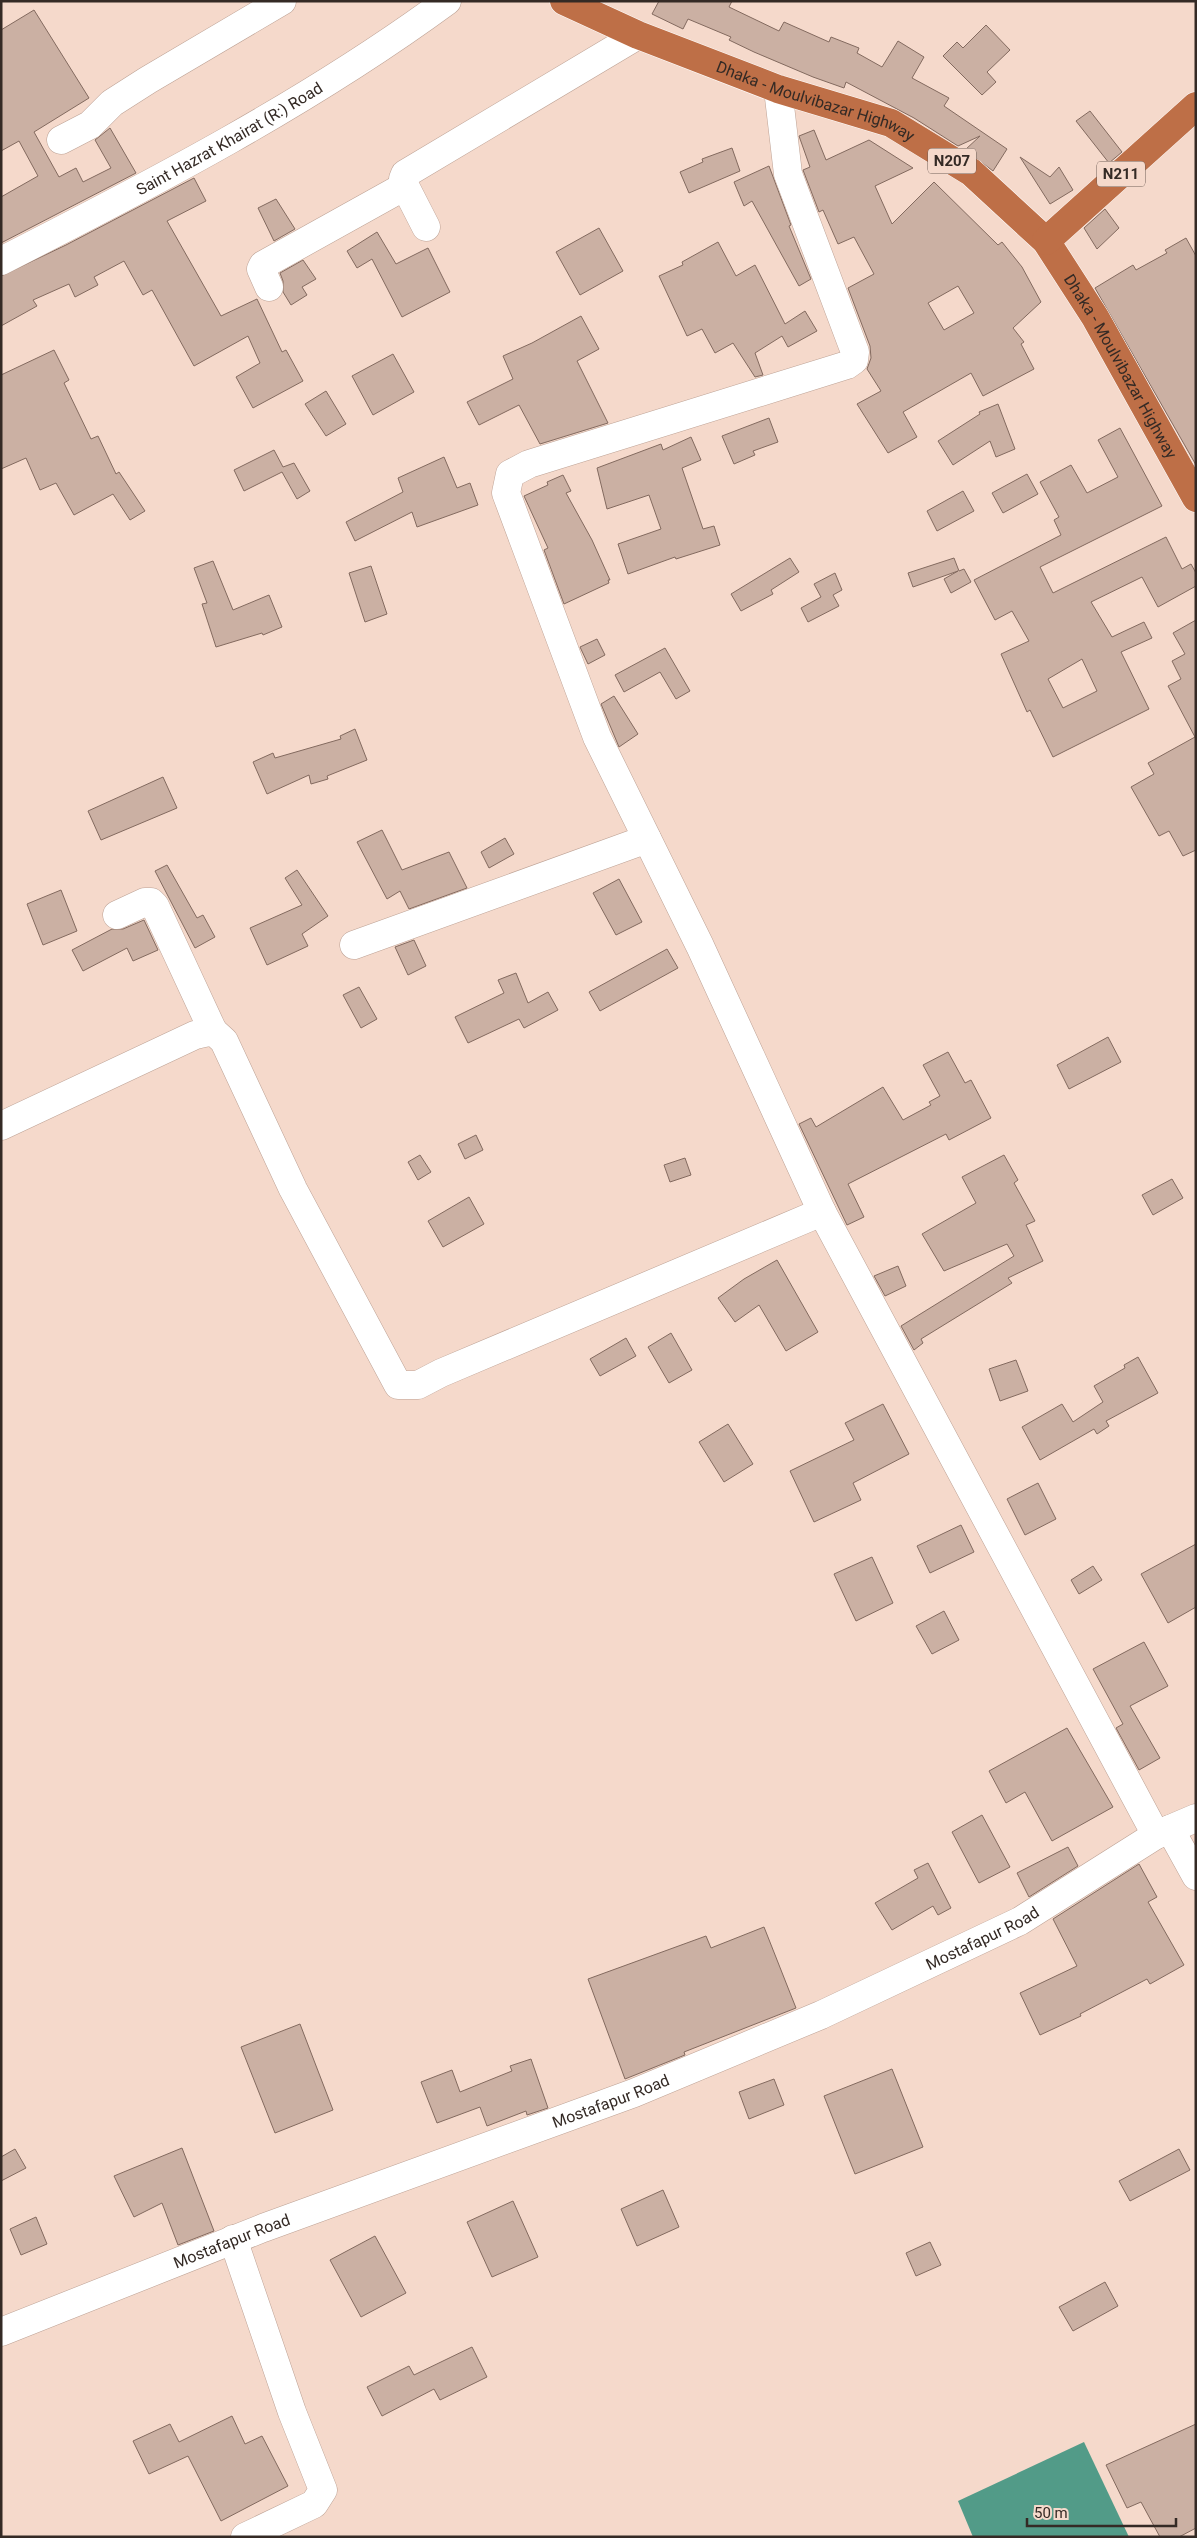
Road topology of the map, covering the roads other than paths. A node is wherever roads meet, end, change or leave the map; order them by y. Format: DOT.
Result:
graph roads {
  1 [pos="282,1"];
  2 [pos="446,1"];
  3 [pos="564,1"];
  4 [pos="638,35"];
  5 [pos="778,89"];
  6 [pos="1196,106"];
  7 [pos="61,140"];
  8 [pos="405,186"];
  9 [pos="426,227"];
  10 [pos="1046,241"];
  11 [pos="1,261"];
  12 [pos="269,287"];
  13 [pos="1196,498"];
  14 [pos="647,839"];
  15 [pos="117,915"];
  16 [pos="354,945"];
  17 [pos="213,1031"];
  18 [pos="1,1126"];
  19 [pos="822,1212"];
  20 [pos="1196,1818"];
  21 [pos="1163,1832"];
  22 [pos="1196,1876"];
  23 [pos="233,2240"];
  24 [pos="1,2332"];
  25 [pos="245,2537"];
  1 -- 7 [label="street"];
  2 -- 11 [label="street, Saint Hazrat Khairat (R:) Road"];
  3 -- 4 [label="highway, Dhaka - Moulvibazar Highway / N207"];
  4 -- 5 [label="highway, Dhaka - Moulvibazar Highway / N207"];
  4 -- 8 [label="street"];
  5 -- 10 [label="highway, Dhaka - Moulvibazar Highway / N207"];
  5 -- 14 [label="street"];
  6 -- 10 [label="highway, N211"];
  8 -- 9 [label="street"];
  8 -- 12 [label="street"];
  10 -- 13 [label="highway, Dhaka - Moulvibazar Highway / N207"];
  14 -- 16 [label="street"];
  14 -- 19 [label="street"];
  15 -- 17 [label="street"];
  17 -- 18 [label="street"];
  17 -- 19 [label="street"];
  19 -- 21 [label="street"];
  20 -- 21 [label="street, Mostafapur Road"];
  21 -- 22 [label="street"];
  21 -- 23 [label="street, Mostafapur Road"];
  23 -- 24 [label="street, Mostafapur Road"];
  23 -- 25 [label="street"];
}
